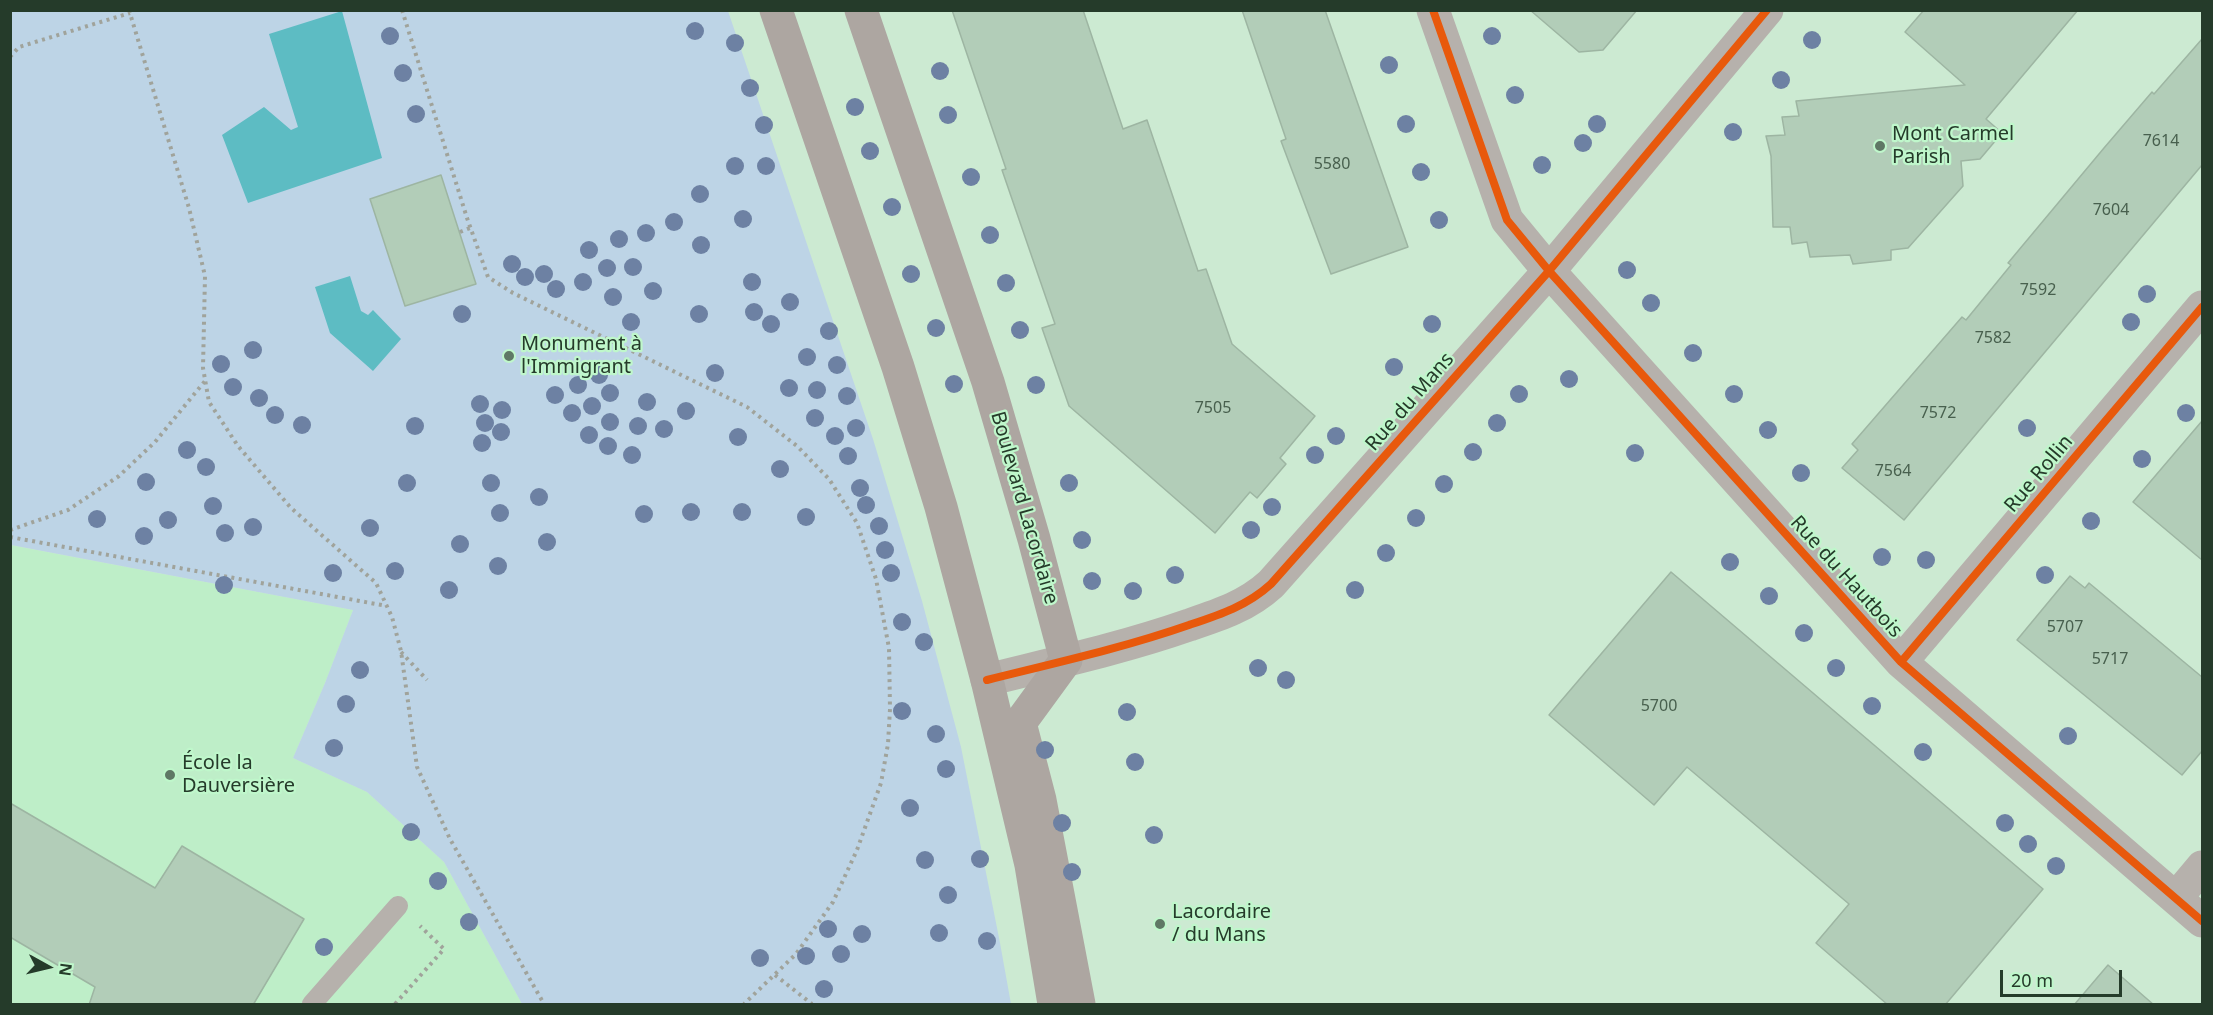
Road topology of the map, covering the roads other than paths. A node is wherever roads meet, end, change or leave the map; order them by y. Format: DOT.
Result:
graph roads {
  1 [pos="776,10"];
  2 [pos="861,10"];
  3 [pos="1433,10"];
  4 [pos="1767,10"];
  5 [pos="1549,272"];
  6 [pos="2199,318"];
  7 [pos="1066,660"];
  8 [pos="1901,662"];
  9 [pos="987,680"];
  10 [pos="2202,867"];
  11 [pos="2176,898"];
  12 [pos="398,906"];
  13 [pos="2202,921"];
  14 [pos="312,1005"];
  15 [pos="1054,1005"];
  16 [pos="1079,1005"];
  1 -- 9 [label="main road"];
  2 -- 7 [label="main road, Boulevard Lacordaire"];
  3 -- 5 [label="street, Rue du Hautbois"];
  4 -- 5 [label="street, Rue du Mans"];
  5 -- 7 [label="street, Rue du Mans"];
  5 -- 8 [label="street, Rue du Hautbois"];
  6 -- 8 [label="street, Rue Rollin"];
  7 -- 9 [label="street, Rue du Mans"];
  7 -- 16 [label="main road"];
  8 -- 11 [label="street, Rue du Hautbois"];
  9 -- 15 [label="main road"];
  10 -- 11 [label="street"];
  11 -- 13 [label="street, Rue du Hautbois"];
  12 -- 14 [label="lane"];
}
